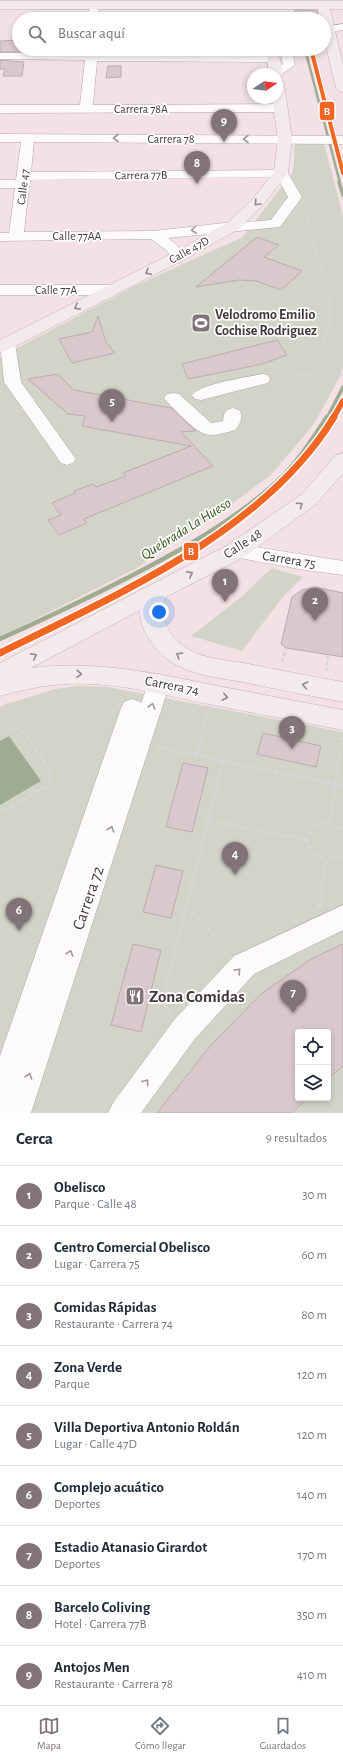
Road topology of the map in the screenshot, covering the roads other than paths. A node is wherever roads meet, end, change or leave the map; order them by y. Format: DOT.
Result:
graph roads {
  1 [pos="322,5"];
  2 [pos="343,5"];
  3 [pos="0,6"];
  4 [pos="263,7"];
  5 [pos="97,9"];
  6 [pos="0,10"];
  7 [pos="343,10"];
  8 [pos="343,27"];
  9 [pos="331,29"];
  10 [pos="331,37"];
  11 [pos="12,55"];
  12 [pos="0,56"];
  13 [pos="91,56"];
  14 [pos="272,56"];
  15 [pos="287,56"];
  16 [pos="338,56"];
  17 [pos="275,68"];
  18 [pos="283,69"];
  19 [pos="343,88"];
  20 [pos="280,104"];
  21 [pos="281,108"];
  22 [pos="0,109"];
  23 [pos="86,109"];
  24 [pos="0,138"];
  25 [pos="28,138"];
  26 [pos="285,139"];
  27 [pos="339,140"];
  28 [pos="281,173"];
  29 [pos="24,180"];
  30 [pos="0,184"];
  31 [pos="230,227"];
  32 [pos="154,235"];
  33 [pos="16,236"];
  34 [pos="0,237"];
  35 [pos="179,256"];
  36 [pos="0,290"];
  37 [pos="112,290"];
  38 [pos="4,345"];
  39 [pos="7,379"];
  40 [pos="265,379"];
  41 [pos="201,395"];
  42 [pos="173,398"];
  43 [pos="233,414"];
  44 [pos="67,459"];
  45 [pos="343,460"];
  46 [pos="236,551"];
  47 [pos="343,568"];
  48 [pos="156,592"];
  49 [pos="0,674"];
  50 [pos="159,683"];
  51 [pos="0,686"];
  52 [pos="343,692"];
  53 [pos="132,708"];
  54 [pos="343,720"];
  55 [pos="343,917"];
  56 [pos="0,1098"];
  57 [pos="16,1113"];
  58 [pos="123,1113"];
  1 -- 2 [label="main road"];
  1 -- 4 [label="main road"];
  1 -- 7 [label="main road"];
  3 -- 5 [label="main road"];
  4 -- 5 [label="main road"];
  5 -- 6 [label="main road"];
  8 -- 9 [label="street"];
  10 -- 16 [label="main road"];
  11 -- 12 [label="street"];
  13 -- 23 [label="street"];
  14 -- 17 [label="main road"];
  15 -- 18 [label="street"];
  16 -- 19 [label="main road"];
  20 -- 21 [label="main road"];
  21 -- 23 [label="street, Carrera 78A"];
  21 -- 26 [label="main road"];
  22 -- 23 [label="street, Carrera 78A"];
  24 -- 25 [label="street, Carrera 78"];
  26 -- 25 [label="street, Carrera 78, one-way"];
  25 -- 29 [label="street, Calle 47"];
  26 -- 27 [label="street, Carrera 78"];
  26 -- 28 [label="main road"];
  28 -- 29 [label="street, Carrera 77B"];
  28 -- 31 [label="main road, Calle 47D, one-way"];
  28 -- 31 [label="street, Calle 77AA"];
  29 -- 30 [label="street, Carrera 77B"];
  29 -- 33 [label="street, Calle 47"];
  31 -- 32 [label="street, Calle 77AA, one-way"];
  31 -- 35 [label="main road, Calle 47D"];
  32 -- 33 [label="street, Calle 77AA"];
  32 -- 35 [label="street"];
  33 -- 34 [label="street, Calle 77AA"];
  35 -- 37 [label="main road, Calle 47D, one-way"];
  36 -- 37 [label="street, Calle 77A"];
  37 -- 38 [label="main road, Calle 47D, one-way"];
  38 -- 39 [label="street"];
  39 -- 44 [label="street"];
  40 -- 41 [label="street"];
  42 -- 43 [label="street"];
  46 -- 45 [label="main road, Calle 48, one-way"];
  46 -- 47 [label="street, Carrera 75"];
  48 -- 46 [label="main road, Calle 48, one-way"];
  49 -- 48 [label="main road, Calle 48, one-way"];
  52 -- 48 [label="main road, Carrera 74, one-way"];
  51 -- 50 [label="main road, Carrera 74, one-way"];
  50 -- 54 [label="main road, Carrera 74, one-way"];
  57 -- 50 [label="street, Carrera 72, one-way"];
  53 -- 56 [label="street"];
  58 -- 55 [label="street, one-way"];
}
